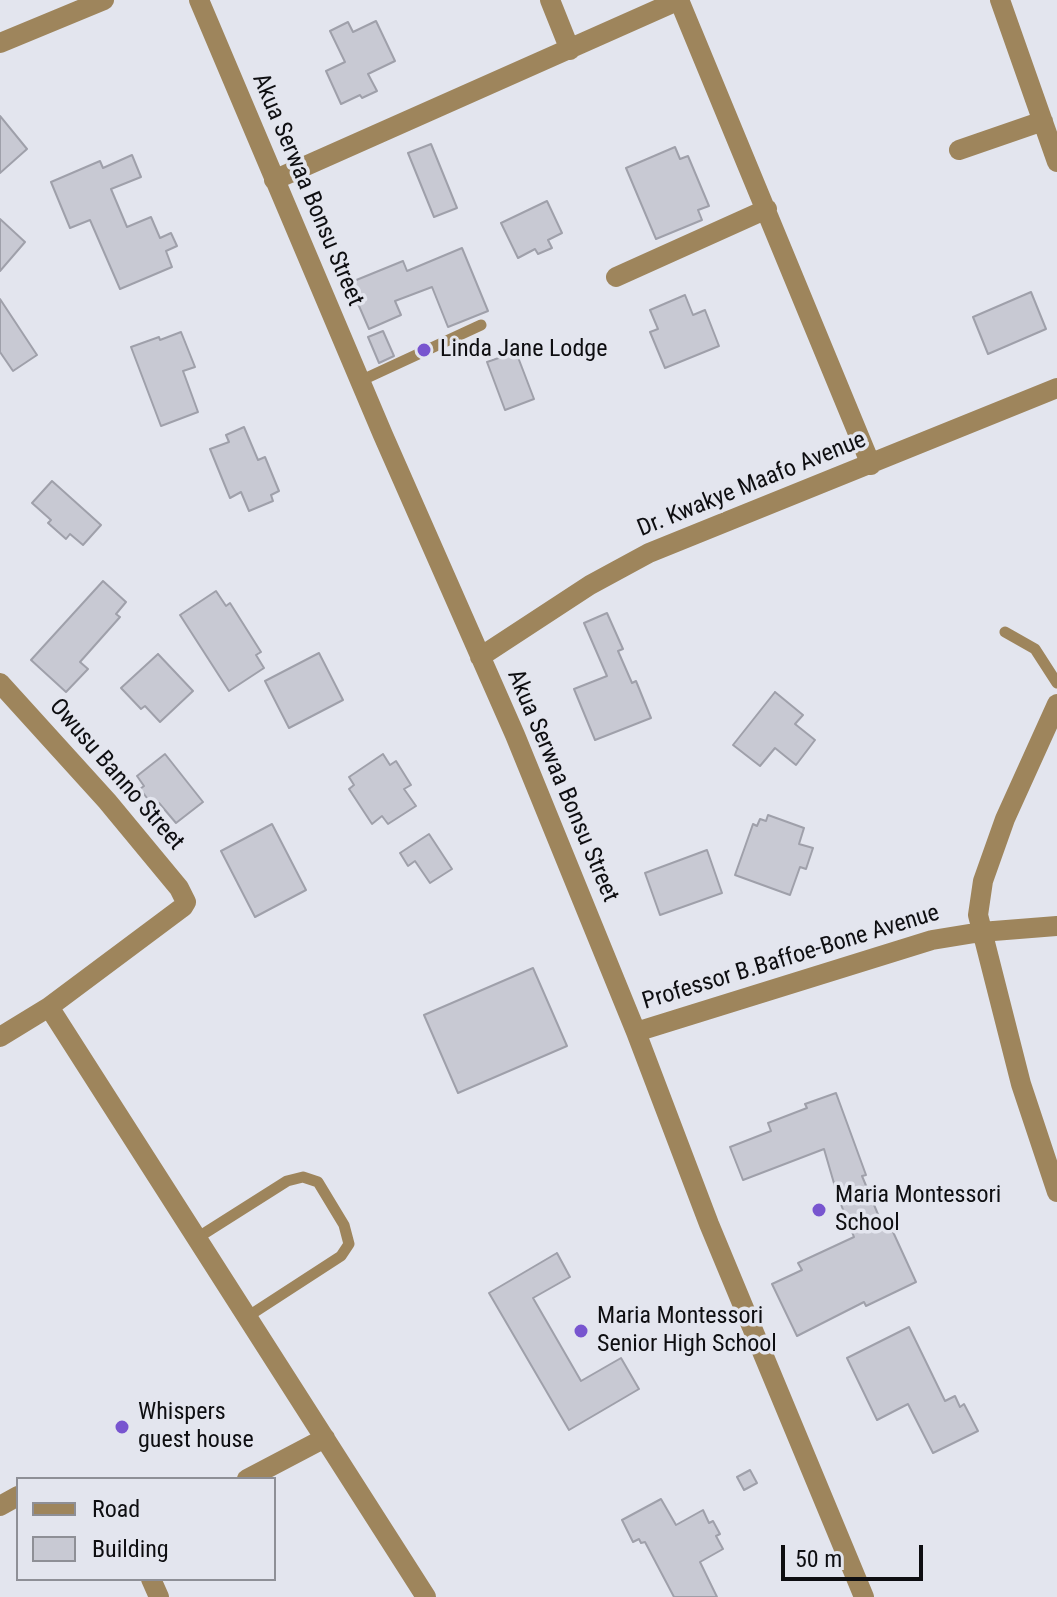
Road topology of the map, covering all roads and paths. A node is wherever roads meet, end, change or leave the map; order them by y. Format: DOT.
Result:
graph roads {
  1 [pos="104,0"];
  2 [pos="199,0"];
  3 [pos="550,0"];
  4 [pos="679,0"];
  5 [pos="1000,0"];
  6 [pos="0,43"];
  7 [pos="570,50"];
  8 [pos="1043,121"];
  9 [pos="959,150"];
  10 [pos="1057,162"];
  11 [pos="274,180"];
  12 [pos="767,209"];
  13 [pos="616,277"];
  14 [pos="481,325"];
  15 [pos="360,381"];
  16 [pos="1057,388"];
  17 [pos="871,465"];
  18 [pos="1005,632"];
  19 [pos="480,657"];
  20 [pos="0,683"];
  21 [pos="1057,683"];
  22 [pos="1057,704"];
  23 [pos="1057,926"];
  24 [pos="981,932"];
  25 [pos="49,1007"];
  26 [pos="636,1032"];
  27 [pos="0,1037"];
  28 [pos="1057,1192"];
  29 [pos="197,1238"];
  30 [pos="247,1317"];
  31 [pos="325,1438"];
  32 [pos="251,1477"];
  33 [pos="426,1597"];
  34 [pos="864,1597"];
  1 -- 6 [label="street"];
  2 -- 11 [label="street, Akua Serwaa Bonsu Street"];
  3 -- 7 [label="street"];
  4 -- 7 [label="street"];
  4 -- 12 [label="street"];
  5 -- 8 [label="street"];
  7 -- 11 [label="street"];
  8 -- 9 [label="street"];
  8 -- 10 [label="street"];
  11 -- 15 [label="street, Akua Serwaa Bonsu Street"];
  12 -- 13 [label="street"];
  12 -- 17 [label="street"];
  14 -- 15 [label="lane"];
  15 -- 19 [label="street, Akua Serwaa Bonsu Street"];
  16 -- 17 [label="street, Dr. Kwakye Maafo Avenue"];
  17 -- 19 [label="street, Dr. Kwakye Maafo Avenue"];
  18 -- 21 [label="lane"];
  19 -- 26 [label="street, Akua Serwaa Bonsu Street"];
  20 -- 25 [label="street, Owusu Banno Street"];
  22 -- 24 [label="street"];
  23 -- 24 [label="street, Professor B.Baffoe-Bone Avenue"];
  24 -- 26 [label="street, Professor B.Baffoe-Bone Avenue"];
  24 -- 28 [label="street"];
  25 -- 27 [label="street"];
  25 -- 29 [label="street"];
  26 -- 34 [label="street, Akua Serwaa Bonsu Street"];
  29 -- 30 [label="street"];
  29 -- 30 [label="lane"];
  30 -- 31 [label="street"];
  31 -- 32 [label="street"];
  31 -- 33 [label="street"];
}
